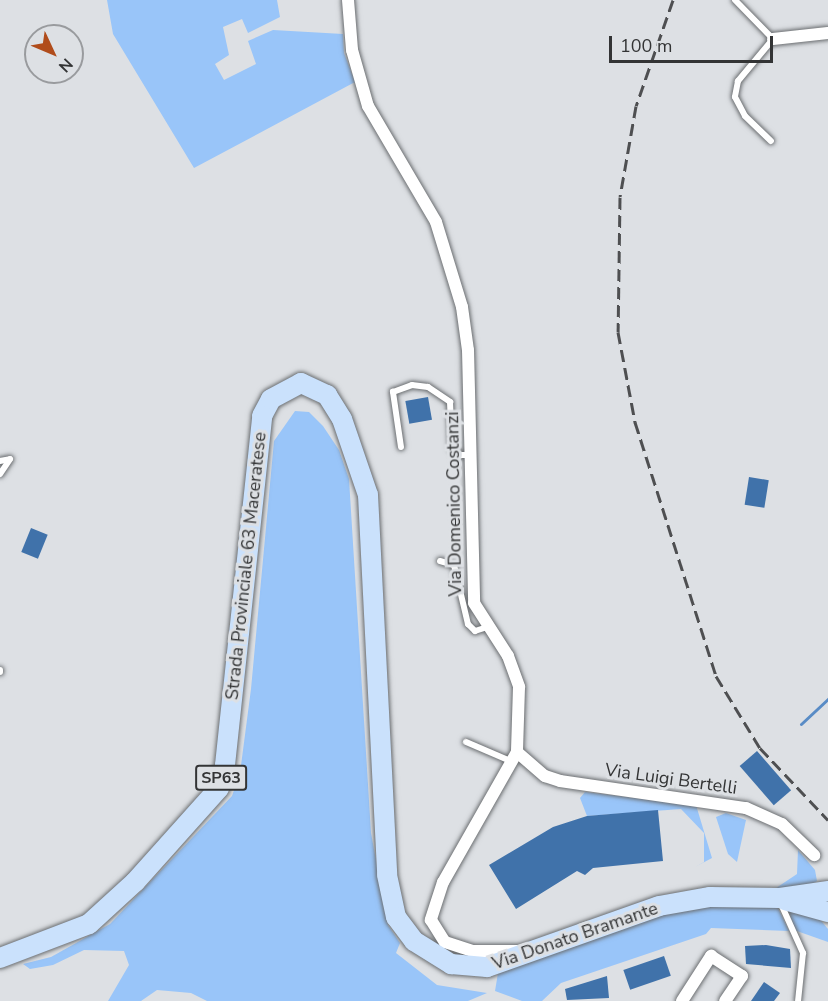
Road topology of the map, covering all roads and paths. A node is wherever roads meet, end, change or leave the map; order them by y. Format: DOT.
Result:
graph roads {
  1 [pos="348,0"];
  2 [pos="735,0"];
  3 [pos="828,33"];
  4 [pos="773,39"];
  5 [pos="771,141"];
  6 [pos="401,447"];
  7 [pos="469,455"];
  8 [pos="0,461"];
  9 [pos="0,474"];
  10 [pos="440,561"];
  11 [pos="488,627"];
  12 [pos="466,742"];
  13 [pos="515,757"];
  14 [pos="814,855"];
  15 [pos="387,875"];
  16 [pos="828,891"];
  17 [pos="780,898"];
  18 [pos="828,912"];
  19 [pos="530,953"];
  20 [pos="0,958"];
  21 [pos="683,1001"];
  22 [pos="725,1001"];
  23 [pos="798,1001"];
  1 -- 7 [label="street, Via Domenico Costanzi"];
  2 -- 4 [label="lane"];
  3 -- 4 [label="street"];
  4 -- 5 [label="lane"];
  6 -- 7 [label="lane"];
  7 -- 11 [label="street, Via Domenico Costanzi"];
  8 -- 9 [label="lane"];
  10 -- 11 [label="lane"];
  11 -- 13 [label="street, Via Domenico Costanzi"];
  12 -- 13 [label="lane"];
  13 -- 14 [label="street, Via Luigi Bertelli"];
  13 -- 19 [label="street"];
  15 -- 19 [label="main road, Via Donato Bramante"];
  15 -- 20 [label="main road, Strada Provinciale 63 Maceratese / SP63"];
  16 -- 17 [label="main road, Via Donato Bramante"];
  17 -- 18 [label="main road, Via Donato Bramante"];
  17 -- 19 [label="main road, Via Donato Bramante"];
  17 -- 23 [label="lane"];
  21 -- 22 [label="street"];
}
